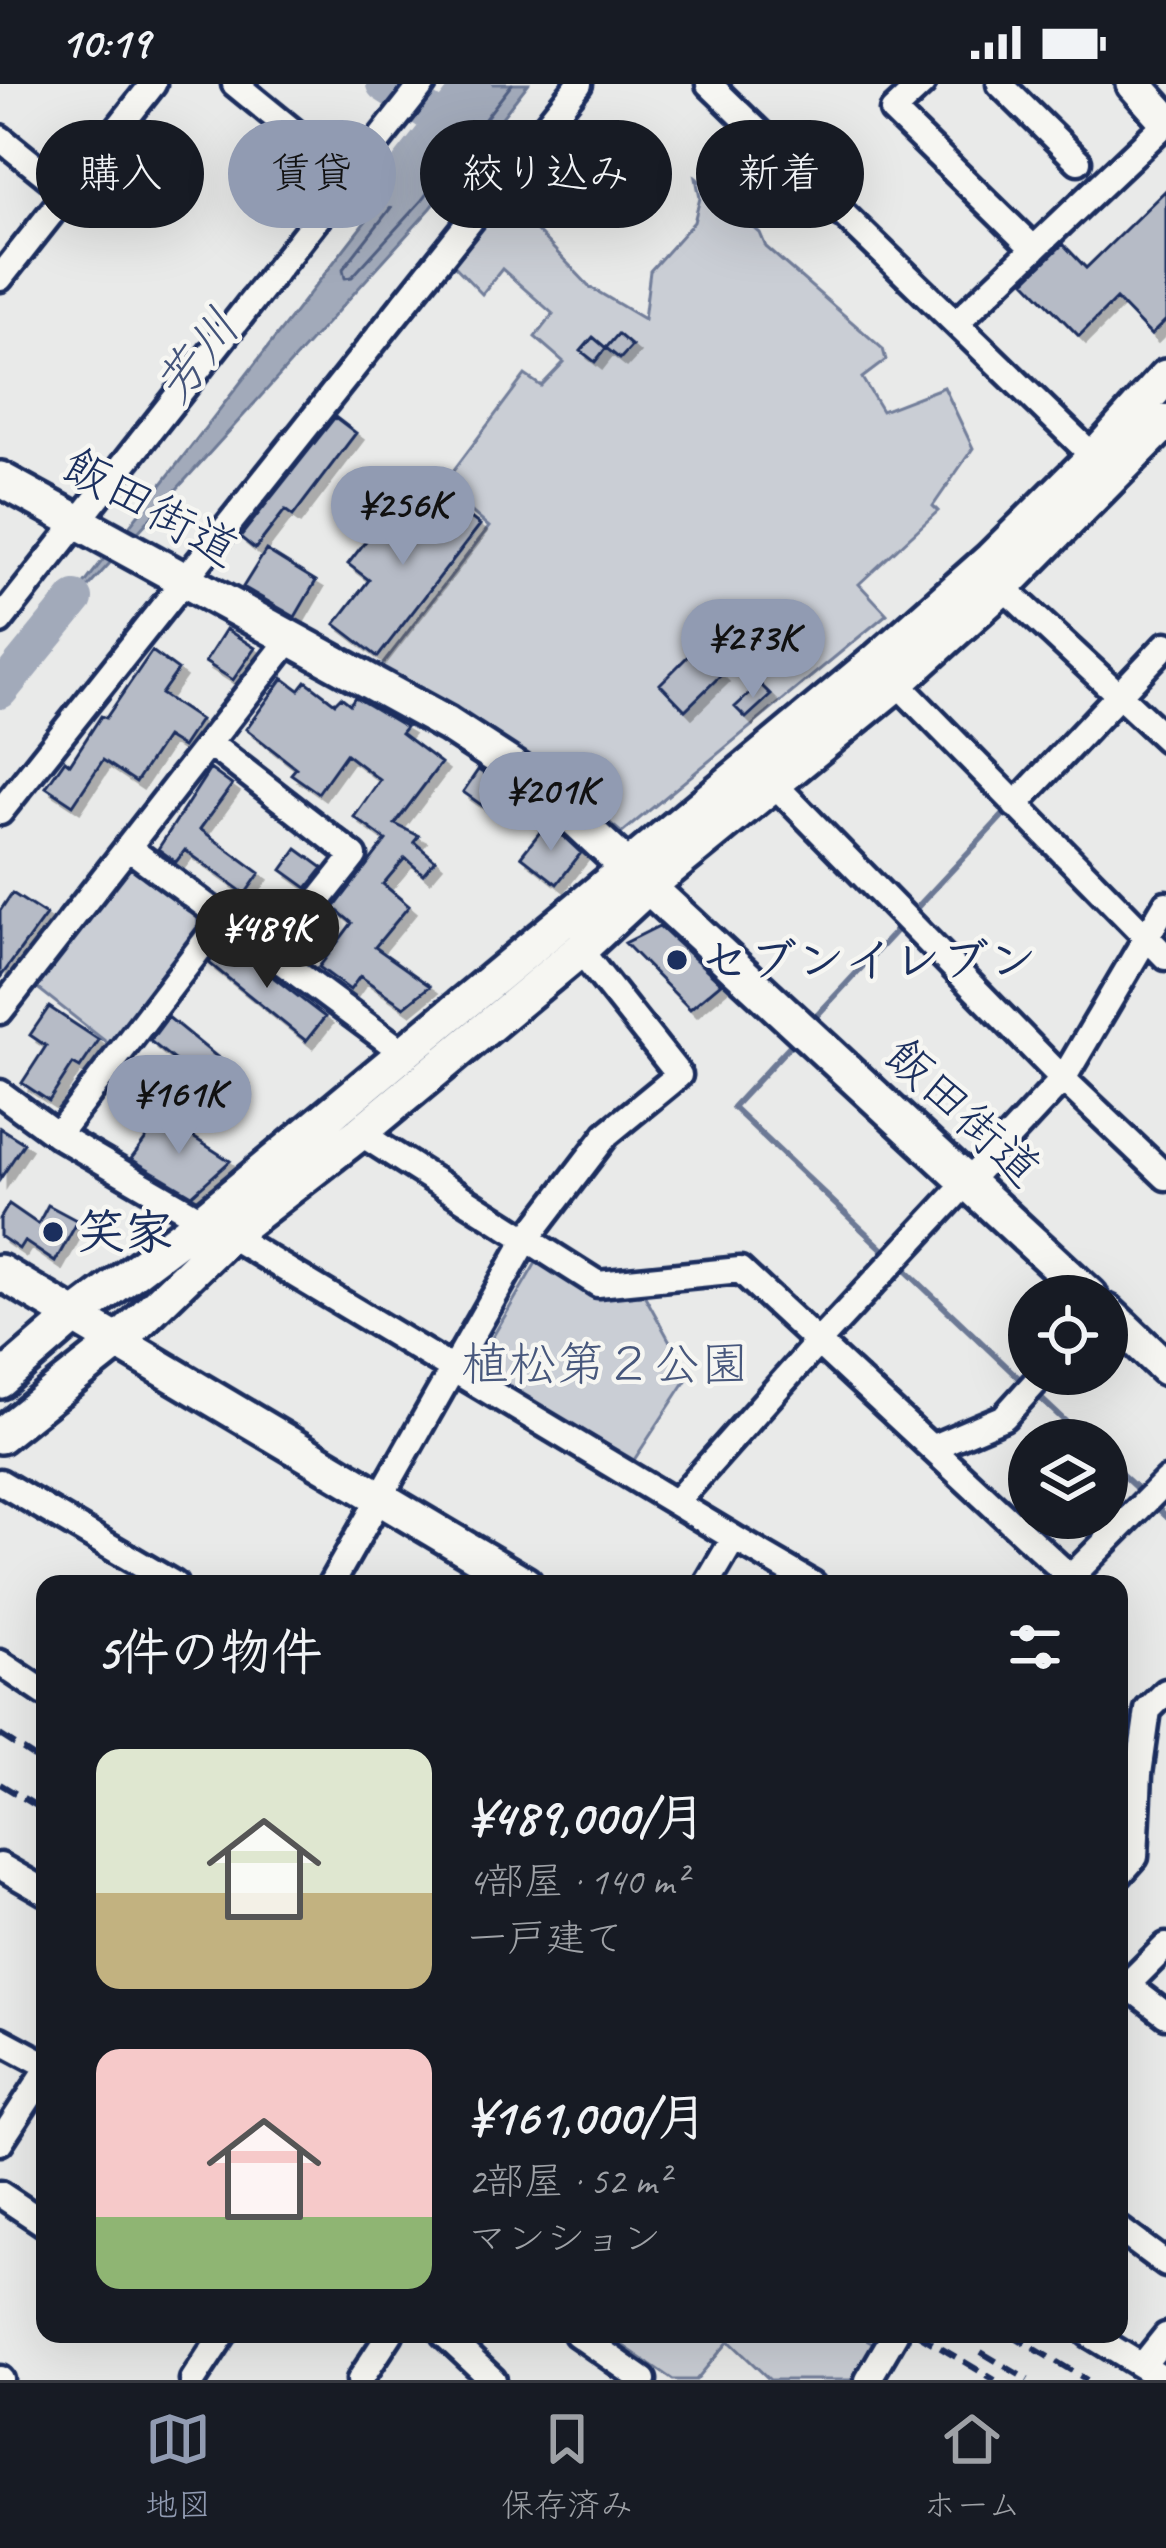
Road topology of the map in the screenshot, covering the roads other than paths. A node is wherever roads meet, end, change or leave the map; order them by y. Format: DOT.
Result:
graph roads {
  1 [pos="153,84"];
  2 [pos="235,84"];
  3 [pos="423,84"];
  4 [pos="579,84"];
  5 [pos="709,84"];
  6 [pos="922,84"];
  7 [pos="1000,84"];
  8 [pos="1134,84"];
  9 [pos="125,120"];
  10 [pos="279,120"];
  11 [pos="394,120"];
  12 [pos="1166,122"];
  13 [pos="0,139"];
  14 [pos="1078,161"];
  15 [pos="36,168"];
  16 [pos="39,228"];
  17 [pos="309,228"];
  18 [pos="1034,249"];
  19 [pos="0,278"];
  20 [pos="956,322"];
  21 [pos="1166,377"];
  22 [pos="1166,422"];
  23 [pos="1094,457"];
  24 [pos="0,478"];
  25 [pos="79,522"];
  26 [pos="182,580"];
  27 [pos="1003,586"];
  28 [pos="0,621"];
  29 [pos="291,638"];
  30 [pos="1166,645"];
  31 [pos="897,683"];
  32 [pos="1119,696"];
  33 [pos="1166,739"];
  34 [pos="210,744"];
  35 [pos="774,784"];
  36 [pos="1015,806"];
  37 [pos="0,812"];
  38 [pos="130,849"];
  39 [pos="640,875"];
  40 [pos="1166,904"];
  41 [pos="223,918"];
  42 [pos="1145,936"];
  43 [pos="580,950"];
  44 [pos="274,957"];
  45 [pos="1166,957"];
  46 [pos="0,1011"];
  47 [pos="404,1053"];
  48 [pos="1063,1079"];
  49 [pos="0,1093"];
  50 [pos="360,1133"];
  51 [pos="57,1135"];
  52 [pos="1166,1177"];
  53 [pos="967,1181"];
  54 [pos="216,1227"];
  55 [pos="526,1240"];
  56 [pos="0,1272"];
  57 [pos="1068,1275"];
  58 [pos="74,1317"];
  59 [pos="1128,1332"];
  60 [pos="820,1340"];
  61 [pos="118,1342"];
  62 [pos="452,1368"];
  63 [pos="1166,1368"];
  64 [pos="0,1382"];
  65 [pos="1024,1395"];
  66 [pos="0,1436"];
  67 [pos="933,1447"];
  68 [pos="1166,1481"];
  69 [pos="0,1482"];
  70 [pos="380,1498"];
  71 [pos="676,1502"];
  72 [pos="734,1538"];
  73 [pos="159,1575"];
  74 [pos="336,1575"];
  75 [pos="510,1575"];
  76 [pos="712,1575"];
  77 [pos="797,1575"];
  78 [pos="1061,1575"];
  79 [pos="1071,1575"];
  80 [pos="0,1663"];
  81 [pos="36,1687"];
  82 [pos="1163,1703"];
  83 [pos="1129,1768"];
  84 [pos="1128,1864"];
  85 [pos="0,1866"];
  86 [pos="36,1887"];
  87 [pos="1166,1946"];
  88 [pos="1128,1980"];
  89 [pos="1128,1991"];
  90 [pos="1166,2015"];
  91 [pos="0,2040"];
  92 [pos="36,2063"];
  93 [pos="36,2084"];
  94 [pos="0,2142"];
  95 [pos="0,2194"];
  96 [pos="36,2218"];
  97 [pos="1128,2235"];
  98 [pos="1166,2264"];
  99 [pos="1166,2336"];
  100 [pos="212,2343"];
  101 [pos="384,2343"];
  102 [pos="454,2343"];
  103 [pos="591,2343"];
  104 [pos="891,2343"];
  105 [pos="1104,2343"];
  106 [pos="1142,2366"];
  107 [pos="875,2377"];
  108 [pos="193,2380"];
  109 [pos="360,2380"];
  110 [pos="493,2380"];
  111 [pos="643,2380"];
  112 [pos="1165,2380"];
  1 -- 9 [label="street"];
  2 -- 10 [label="street"];
  3 -- 11 [label="street"];
  4 -- 26 [label="street"];
  5 -- 20 [label="street"];
  6 -- 18 [label="street"];
  7 -- 14 [label="street"];
  8 -- 12 [label="street"];
  12 -- 18 [label="street"];
  13 -- 15 [label="street"];
  16 -- 19 [label="street"];
  17 -- 25 [label="street"];
  18 -- 20 [label="street"];
  20 -- 23 [label="street"];
  21 -- 23 [label="street"];
  22 -- 27 [label="street"];
  23 -- 39 [label="street"];
  24 -- 25 [label="street, 飯田街道"];
  25 -- 26 [label="street, 飯田街道"];
  25 -- 28 [label="street"];
  26 -- 29 [label="street, 飯田街道"];
  26 -- 37 [label="street"];
  27 -- 31 [label="street"];
  27 -- 32 [label="street"];
  29 -- 34 [label="street"];
  29 -- 39 [label="street, 飯田街道"];
  30 -- 32 [label="street"];
  31 -- 35 [label="street"];
  31 -- 36 [label="street"];
  32 -- 33 [label="street"];
  32 -- 36 [label="street"];
  34 -- 38 [label="street"];
  34 -- 44 [label="street"];
  35 -- 39 [label="street"];
  35 -- 48 [label="street"];
  36 -- 42 [label="street"];
  38 -- 41 [label="street"];
  38 -- 46 [label="street"];
  39 -- 43 [label="street"];
  39 -- 47 [label="street"];
  39 -- 53 [label="street, 飯田街道"];
  40 -- 42 [label="street"];
  41 -- 44 [label="street"];
  41 -- 51 [label="street"];
  42 -- 45 [label="street"];
  42 -- 48 [label="street"];
  43 -- 50 [label="street"];
  43 -- 55 [label="street"];
  44 -- 47 [label="street"];
  47 -- 54 [label="street"];
  48 -- 52 [label="street"];
  48 -- 53 [label="street"];
  49 -- 51 [label="street"];
  50 -- 54 [label="street"];
  50 -- 55 [label="street"];
  51 -- 54 [label="street"];
  53 -- 57 [label="street, 飯田街道"];
  53 -- 60 [label="street"];
  54 -- 58 [label="street"];
  54 -- 61 [label="street"];
  54 -- 62 [label="street"];
  55 -- 60 [label="street"];
  55 -- 62 [label="street"];
  56 -- 58 [label="street"];
  58 -- 61 [label="street"];
  58 -- 64 [label="street"];
  59 -- 63 [label="street"];
  60 -- 67 [label="street"];
  60 -- 71 [label="street"];
  61 -- 66 [label="street"];
  61 -- 70 [label="street"];
  62 -- 70 [label="street"];
  62 -- 71 [label="street"];
  65 -- 67 [label="street"];
  67 -- 78 [label="street"];
  68 -- 79 [label="street"];
  69 -- 73 [label="street"];
  70 -- 74 [label="street"];
  70 -- 75 [label="street"];
  71 -- 72 [label="street"];
  72 -- 76 [label="street"];
  72 -- 77 [label="street"];
  80 -- 81 [label="street"];
  82 -- 83 [label="street"];
  83 -- 84 [label="street"];
  85 -- 86 [label="street"];
  87 -- 88 [label="street"];
  89 -- 90 [label="street"];
  91 -- 92 [label="street"];
  93 -- 94 [label="street"];
  95 -- 96 [label="street"];
  97 -- 98 [label="street"];
  99 -- 106 [label="street"];
  100 -- 108 [label="street"];
  101 -- 109 [label="street"];
  102 -- 110 [label="street"];
  103 -- 111 [label="street"];
  104 -- 107 [label="street"];
  105 -- 106 [label="street"];
  106 -- 112 [label="street"];
}
